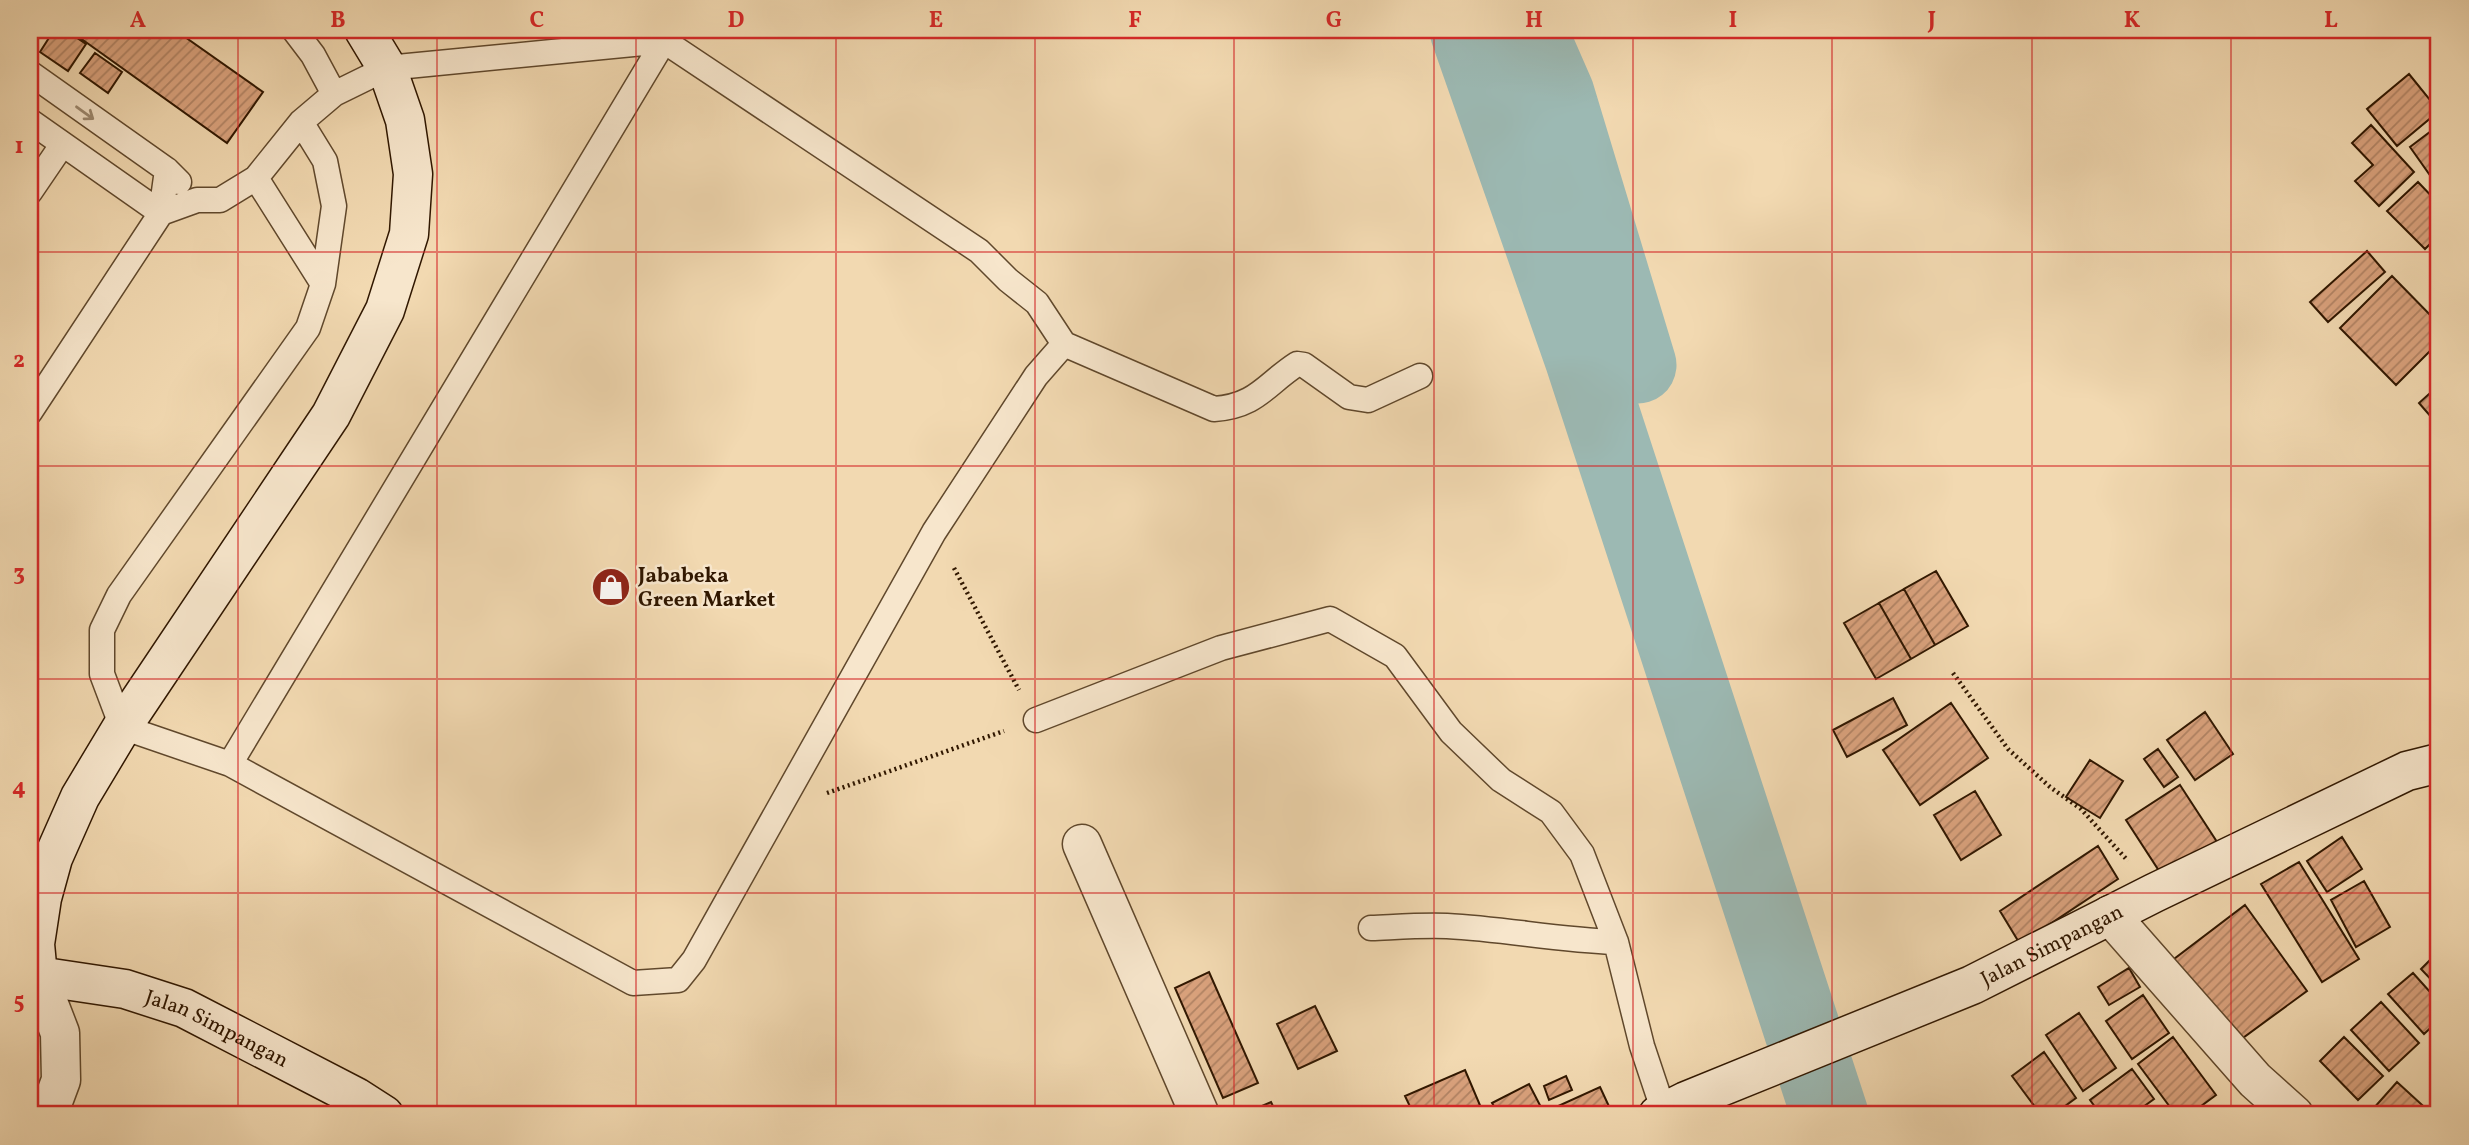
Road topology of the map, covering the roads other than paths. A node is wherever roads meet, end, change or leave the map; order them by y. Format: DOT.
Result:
graph roads {
  1 [pos="294,30"];
  2 [pos="364,30"];
  3 [pos="664,41"];
  4 [pos="387,68"];
  5 [pos="30,73"];
  6 [pos="334,94"];
  7 [pos="30,121"];
  8 [pos="301,122"];
  9 [pos="62,145"];
  10 [pos="167,170"];
  11 [pos="256,178"];
  12 [pos="30,192"];
  13 [pos="197,200"];
  14 [pos="161,213"];
  15 [pos="323,284"];
  16 [pos="1064,344"];
  17 [pos="1420,376"];
  18 [pos="30,412"];
  19 [pos="1036,720"];
  20 [pos="122,727"];
  21 [pos="2439,763"];
  22 [pos="230,764"];
  23 [pos="1082,844"];
  24 [pos="2110,915"];
  25 [pos="1371,928"];
  26 [pos="1616,942"];
  27 [pos="34,976"];
  28 [pos="1669,1110"];
  29 [pos="48,1115"];
  30 [pos="384,1115"];
  31 [pos="1200,1115"];
  32 [pos="2294,1115"];
  1 -- 6 [label="lane"];
  2 -- 4 [label="street"];
  3 -- 4 [label="lane"];
  3 -- 16 [label="lane"];
  3 -- 22 [label="lane"];
  4 -- 6 [label="lane"];
  4 -- 20 [label="street"];
  5 -- 10 [label="lane, one-way"];
  6 -- 8 [label="lane"];
  7 -- 9 [label="lane"];
  8 -- 11 [label="lane"];
  8 -- 15 [label="lane"];
  9 -- 12 [label="lane"];
  9 -- 14 [label="lane"];
  10 -- 13 [label="lane"];
  10 -- 14 [label="lane"];
  11 -- 13 [label="lane"];
  11 -- 15 [label="lane"];
  13 -- 14 [label="lane"];
  14 -- 18 [label="lane"];
  15 -- 20 [label="lane"];
  16 -- 17 [label="lane"];
  16 -- 22 [label="lane"];
  19 -- 26 [label="lane"];
  20 -- 22 [label="lane"];
  20 -- 27 [label="street"];
  21 -- 24 [label="street, Jalan Simpangan"];
  23 -- 31 [label="street"];
  24 -- 28 [label="street, Jalan Simpangan"];
  24 -- 32 [label="street"];
  25 -- 26 [label="lane"];
  26 -- 28 [label="lane"];
  27 -- 29 [label="street"];
  27 -- 30 [label="street, Jalan Simpangan"];
}
